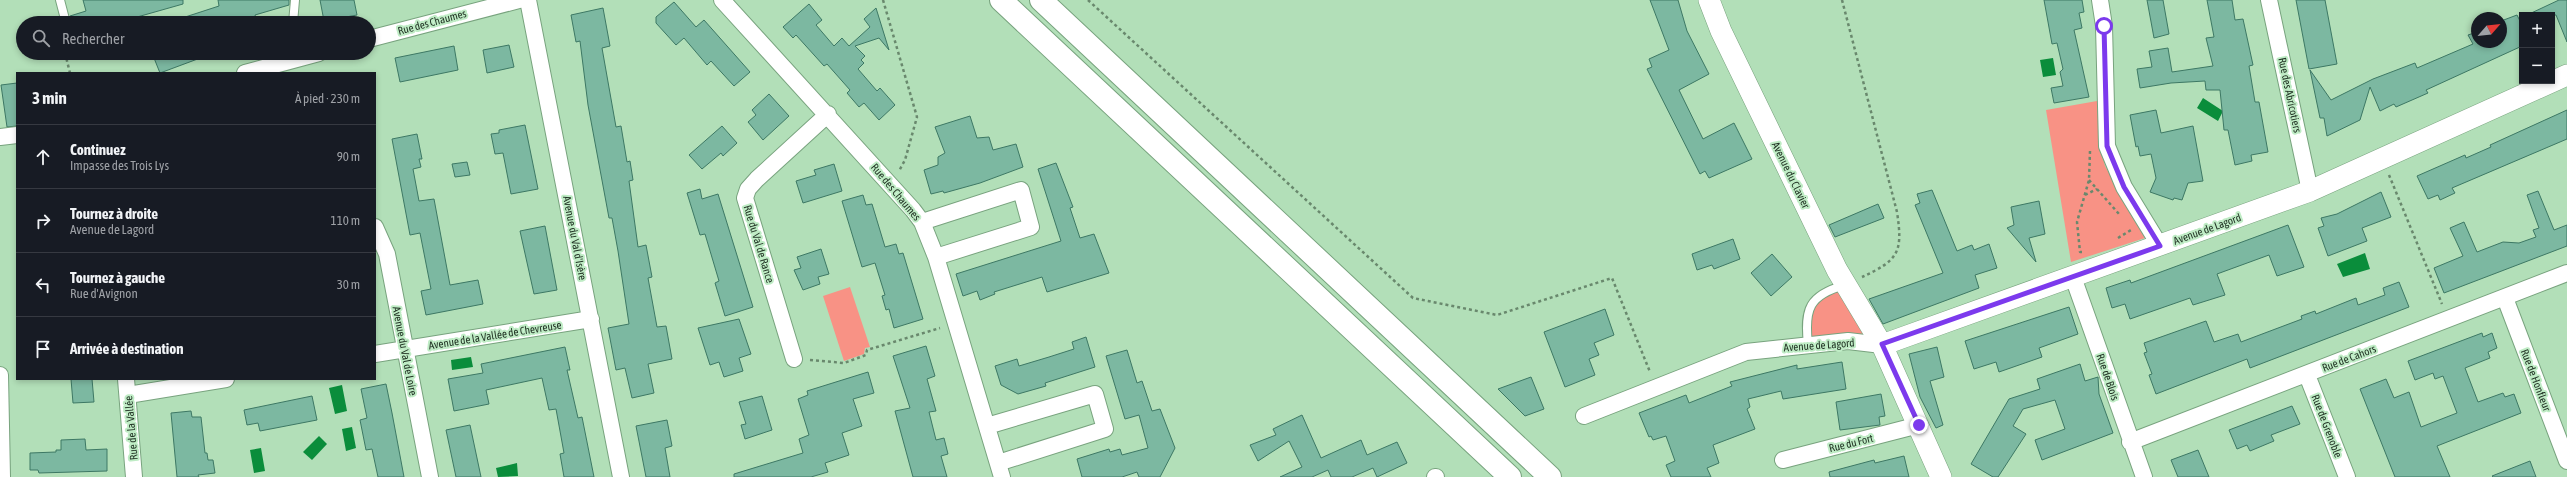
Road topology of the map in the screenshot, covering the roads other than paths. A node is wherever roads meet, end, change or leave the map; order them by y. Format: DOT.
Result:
graph roads {
  1 [pos="60,0"];
  2 [pos="296,0"];
  3 [pos="519,0"];
  4 [pos="528,0"];
  5 [pos="722,0"];
  6 [pos="1001,0"];
  7 [pos="1041,0"];
  8 [pos="1709,0"];
  9 [pos="2100,0"];
  10 [pos="2269,0"];
  11 [pos="64,16"];
  12 [pos="294,16"];
  13 [pos="376,37"];
  14 [pos="282,60"];
  15 [pos="248,72"];
  16 [pos="2567,75"];
  17 [pos="828,114"];
  18 [pos="16,135"];
  19 [pos="0,137"];
  20 [pos="2310,191"];
  21 [pos="922,222"];
  22 [pos="376,229"];
  23 [pos="2160,246"];
  24 [pos="936,257"];
  25 [pos="2567,273"];
  26 [pos="2073,277"];
  27 [pos="1845,285"];
  28 [pos="2504,298"];
  29 [pos="591,320"];
  30 [pos="1808,344"];
  31 [pos="1882,344"];
  32 [pos="405,349"];
  33 [pos="376,354"];
  34 [pos="794,359"];
  35 [pos="2307,375"];
  36 [pos="0,376"];
  37 [pos="126,380"];
  38 [pos="220,380"];
  39 [pos="128,395"];
  40 [pos="1584,416"];
  41 [pos="1919,425"];
  42 [pos="987,426"];
  43 [pos="2130,442"];
  44 [pos="1783,460"];
  45 [pos="2567,461"];
  46 [pos="1000,470"];
  47 [pos="2,477"];
  48 [pos="134,477"];
  49 [pos="430,477"];
  50 [pos="621,477"];
  51 [pos="1510,477"];
  52 [pos="1550,477"];
  53 [pos="1942,477"];
  54 [pos="2144,477"];
  55 [pos="2347,477"];
  1 -- 11 [label="lane"];
  2 -- 12 [label="lane"];
  3 -- 13 [label="street, Rue des Chaumes"];
  4 -- 29 [label="street, Avenue du Val d'Isère"];
  5 -- 17 [label="street, Rue des Chaumes"];
  6 -- 51 [label="highway"];
  7 -- 52 [label="highway"];
  8 -- 27 [label="street, Avenue du Clavier"];
  9 -- 23 [label="street"];
  10 -- 20 [label="street, Rue des Abricotiers"];
  14 -- 15 [label="street"];
  16 -- 20 [label="street, Avenue de Lagord"];
  17 -- 21 [label="street, Rue des Chaumes"];
  17 -- 34 [label="street, Rue du Val de Rance"];
  18 -- 19 [label="street"];
  20 -- 23 [label="street, Avenue de Lagord"];
  21 -- 24 [label="street, Rue des Chaumes"];
  21 -- 24 [label="street"];
  22 -- 32 [label="street, Avenue du Val de Loire"];
  23 -- 26 [label="street, Avenue de Lagord"];
  24 -- 42 [label="street, Rue des Chaumes"];
  25 -- 28 [label="street, Rue de Cahors"];
  26 -- 31 [label="street, Avenue de Lagord"];
  26 -- 43 [label="street, Rue de Blois"];
  27 -- 30 [label="lane"];
  27 -- 31 [label="street, Avenue du Clavier"];
  28 -- 35 [label="street, Rue de Cahors"];
  28 -- 45 [label="street, Rue de Honfleur"];
  29 -- 32 [label="street, Avenue de la Vallée de Chevreuse"];
  29 -- 50 [label="street, Avenue du Val d'Isère"];
  30 -- 31 [label="street, Avenue de Lagord"];
  30 -- 40 [label="street, Avenue de Lagord"];
  31 -- 41 [label="street, Avenue du Clavier"];
  32 -- 33 [label="street, Avenue de la Vallée de Chevreuse"];
  32 -- 49 [label="street, Avenue du Val de Loire"];
  35 -- 43 [label="street, Rue de Cahors"];
  35 -- 55 [label="street, Rue de Grenoble"];
  36 -- 47 [label="street"];
  37 -- 39 [label="street, Rue de la Vallée"];
  38 -- 39 [label="street"];
  39 -- 48 [label="street, Rue de la Vallée"];
  41 -- 44 [label="street, Rue du Fort"];
  41 -- 53 [label="street, Avenue du Clavier"];
  42 -- 46 [label="street, Rue des Chaumes"];
  42 -- 46 [label="street"];
  43 -- 54 [label="street, Rue de Blois"];
}
